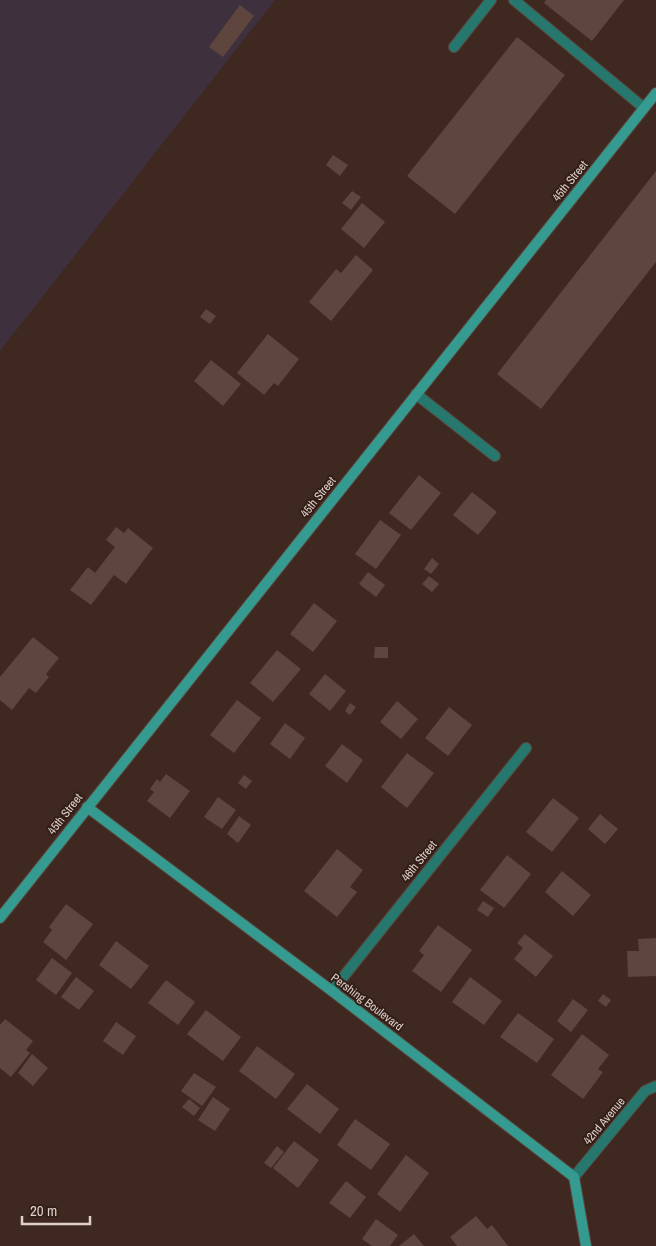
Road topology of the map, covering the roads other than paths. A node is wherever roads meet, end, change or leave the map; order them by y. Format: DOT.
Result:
graph roads {
  1 [pos="491,0"];
  2 [pos="514,0"];
  3 [pos="454,47"];
  4 [pos="656,93"];
  5 [pos="644,108"];
  6 [pos="416,394"];
  7 [pos="495,456"];
  8 [pos="526,748"];
  9 [pos="87,807"];
  10 [pos="0,918"];
  11 [pos="332,991"];
  12 [pos="656,1086"];
  13 [pos="574,1177"];
  14 [pos="586,1246"];
  1 -- 3 [label="street"];
  2 -- 5 [label="street"];
  4 -- 5 [label="street, 45th Street"];
  5 -- 6 [label="street, 45th Street"];
  6 -- 7 [label="street"];
  6 -- 9 [label="street, 45th Street"];
  8 -- 11 [label="street, 46th Street"];
  9 -- 10 [label="street, 45th Street"];
  9 -- 11 [label="street, Pershing Boulevard"];
  11 -- 13 [label="street, Pershing Boulevard"];
  12 -- 13 [label="street, 42nd Avenue"];
  13 -- 14 [label="street"];
}
